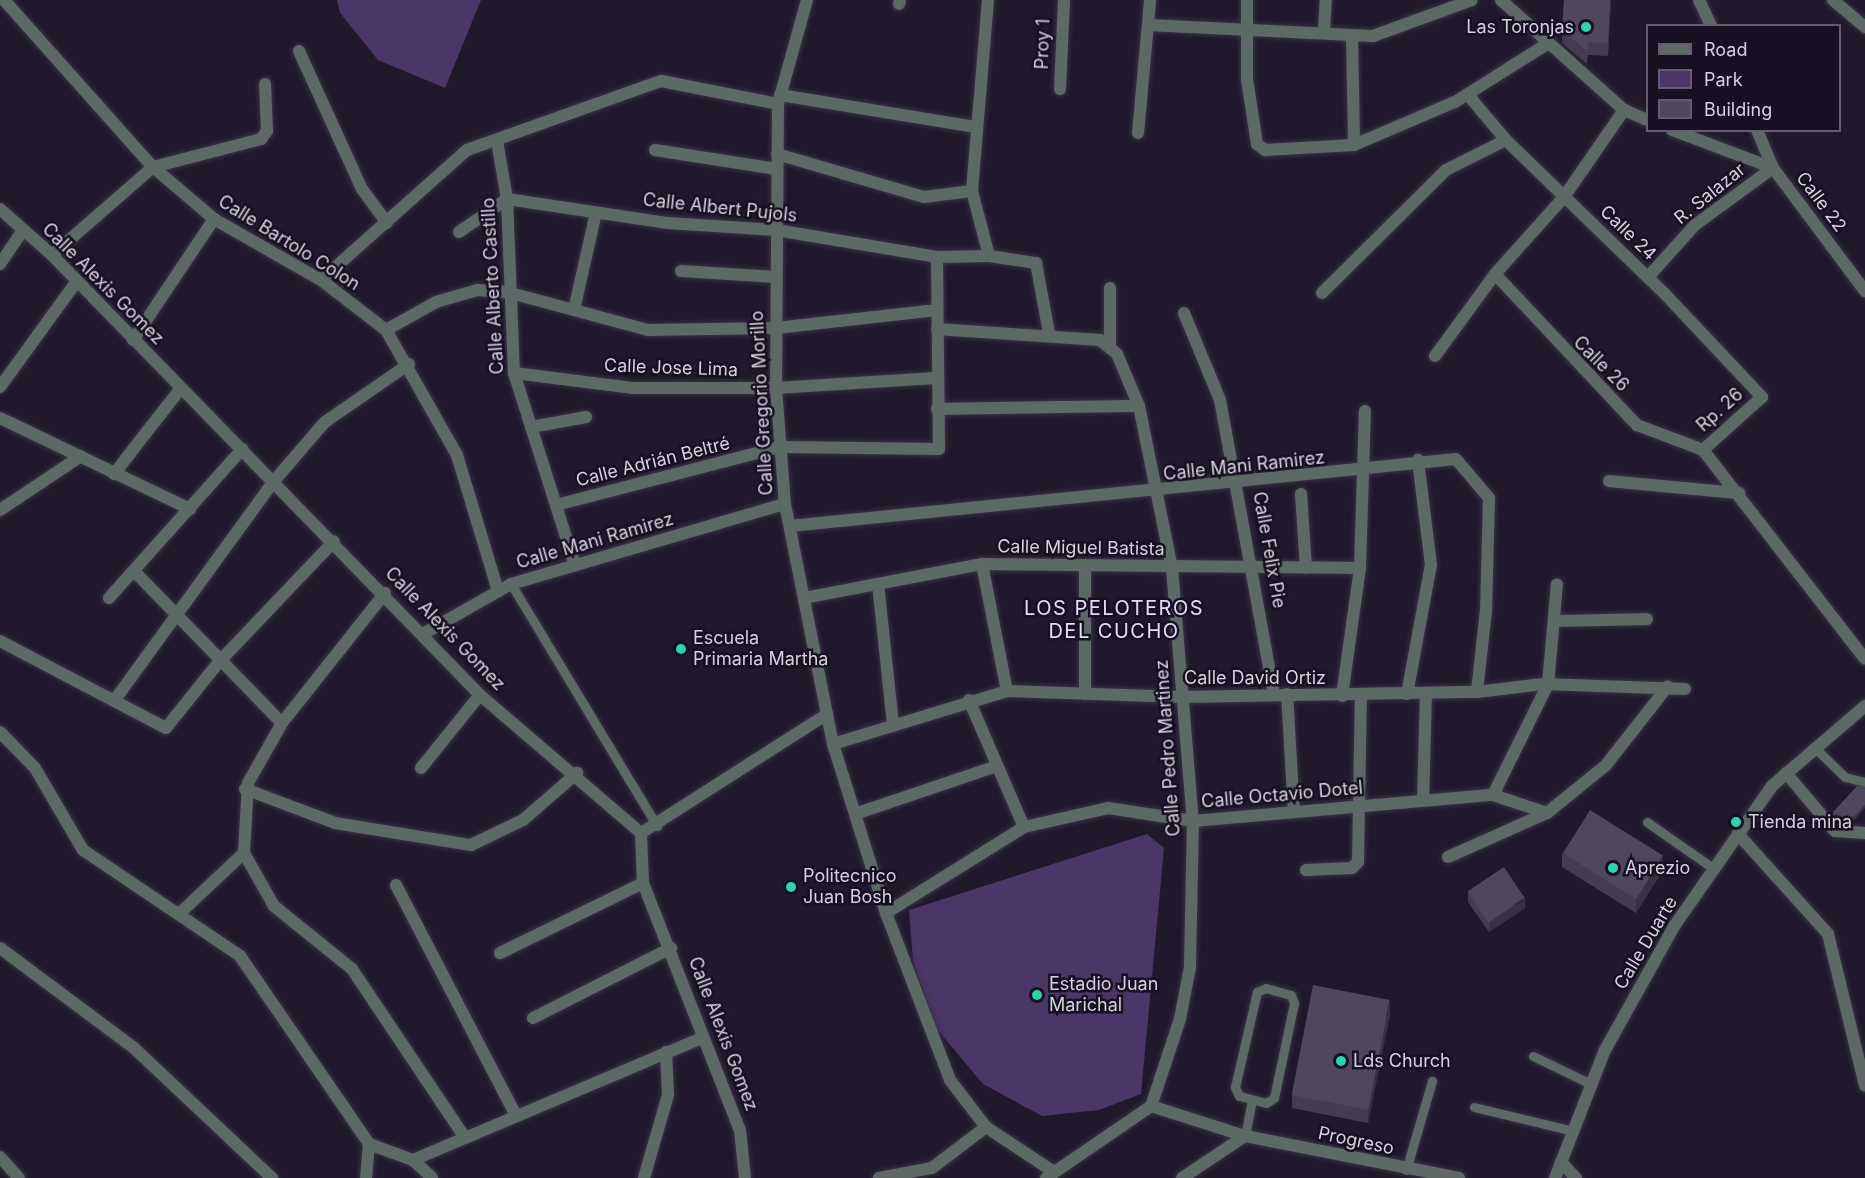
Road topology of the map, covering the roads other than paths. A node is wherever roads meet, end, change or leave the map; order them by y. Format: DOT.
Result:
graph roads {
  1 [pos="4,0"];
  2 [pos="807,0"];
  3 [pos="988,0"];
  4 [pos="1064,0"];
  5 [pos="1150,0"];
  6 [pos="1247,0"];
  7 [pos="1326,0"];
  8 [pos="1472,0"];
  9 [pos="1501,0"];
  10 [pos="1699,0"];
  11 [pos="1833,0"];
  12 [pos="1710,24"];
  13 [pos="1148,25"];
  14 [pos="1865,27"];
  15 [pos="1246,29"];
  16 [pos="1324,33"];
  17 [pos="1352,36"];
  18 [pos="1547,44"];
  19 [pos="299,51"];
  20 [pos="265,84"];
  21 [pos="1060,89"];
  22 [pos="1468,95"];
  23 [pos="779,99"];
  24 [pos="1624,110"];
  25 [pos="1646,120"];
  26 [pos="976,127"];
  27 [pos="1677,132"];
  28 [pos="1758,132"];
  29 [pos="1138,133"];
  30 [pos="1506,140"];
  31 [pos="497,141"];
  32 [pos="1354,145"];
  33 [pos="655,150"];
  34 [pos="777,154"];
  35 [pos="153,167"];
  36 [pos="1773,168"];
  37 [pos="777,169"];
  38 [pos="972,191"];
  39 [pos="1564,197"];
  40 [pos="507,199"];
  41 [pos="0,209"];
  42 [pos="596,212"];
  43 [pos="214,219"];
  44 [pos="387,223"];
  45 [pos="23,230"];
  46 [pos="776,230"];
  47 [pos="459,232"];
  48 [pos="52,255"];
  49 [pos="989,256"];
  50 [pos="937,257"];
  51 [pos="0,264"];
  52 [pos="681,271"];
  53 [pos="1495,274"];
  54 [pos="776,277"];
  55 [pos="1648,277"];
  56 [pos="321,280"];
  57 [pos="76,281"];
  58 [pos="1110,288"];
  59 [pos="1865,291"];
  60 [pos="507,292"];
  61 [pos="1322,293"];
  62 [pos="574,310"];
  63 [pos="937,310"];
  64 [pos="1184,313"];
  65 [pos="776,328"];
  66 [pos="937,329"];
  67 [pos="386,330"];
  68 [pos="1050,333"];
  69 [pos="133,340"];
  70 [pos="1110,346"];
  71 [pos="1435,356"];
  72 [pos="409,364"];
  73 [pos="514,373"];
  74 [pos="936,378"];
  75 [pos="0,387"];
  76 [pos="181,388"];
  77 [pos="776,388"];
  78 [pos="1762,397"];
  79 [pos="1139,406"];
  80 [pos="938,409"];
  81 [pos="1365,411"];
  82 [pos="586,417"];
  83 [pos="0,418"];
  84 [pos="531,427"];
  85 [pos="780,447"];
  86 [pos="242,449"];
  87 [pos="1703,450"];
  88 [pos="81,456"];
  89 [pos="1418,460"];
  90 [pos="1360,473"];
  91 [pos="114,474"];
  92 [pos="274,481"];
  93 [pos="1609,481"];
  94 [pos="1240,485"];
  95 [pos="1157,493"];
  96 [pos="1739,493"];
  97 [pos="1301,494"];
  98 [pos="785,504"];
  99 [pos="556,505"];
  100 [pos="190,509"];
  101 [pos="0,510"];
  102 [pos="789,526"];
  103 [pos="333,541"];
  104 [pos="982,564"];
  105 [pos="575,565"];
  106 [pos="1085,566"];
  107 [pos="1172,568"];
  108 [pos="1254,568"];
  109 [pos="1306,568"];
  110 [pos="1360,568"];
  111 [pos="134,571"];
  112 [pos="511,584"];
  113 [pos="879,584"];
  114 [pos="1557,584"];
  115 [pos="498,591"];
  116 [pos="385,593"];
  117 [pos="109,598"];
  118 [pos="804,598"];
  119 [pos="174,616"];
  120 [pos="1647,619"];
  121 [pos="1555,621"];
  122 [pos="423,634"];
  123 [pos="0,641"];
  124 [pos="1865,659"];
  125 [pos="218,663"];
  126 [pos="1548,684"];
  127 [pos="1668,686"];
  128 [pos="1684,689"];
  129 [pos="1007,690"];
  130 [pos="1477,692"];
  131 [pos="480,694"];
  132 [pos="1085,694"];
  133 [pos="1280,694"];
  134 [pos="1407,694"];
  135 [pos="1426,694"];
  136 [pos="1361,695"];
  137 [pos="1342,696"];
  138 [pos="1182,697"];
  139 [pos="969,700"];
  140 [pos="114,701"];
  141 [pos="1865,706"];
  142 [pos="827,714"];
  143 [pos="282,723"];
  144 [pos="893,724"];
  145 [pos="0,732"];
  146 [pos="833,744"];
  147 [pos="1814,747"];
  148 [pos="997,766"];
  149 [pos="421,768"];
  150 [pos="577,773"];
  151 [pos="1786,773"];
  152 [pos="1865,782"];
  153 [pos="245,789"];
  154 [pos="1493,795"];
  155 [pos="1423,801"];
  156 [pos="1355,807"];
  157 [pos="858,813"];
  158 [pos="1294,813"];
  159 [pos="1547,813"];
  160 [pos="1193,821"];
  161 [pos="1647,822"];
  162 [pos="657,826"];
  163 [pos="1024,827"];
  164 [pos="641,833"];
  165 [pos="1865,833"];
  166 [pos="1738,834"];
  167 [pos="244,854"];
  168 [pos="1448,858"];
  169 [pos="1714,869"];
  170 [pos="1306,870"];
  171 [pos="643,883"];
  172 [pos="396,885"];
  173 [pos="179,914"];
  174 [pos="886,914"];
  175 [pos="0,948"];
  176 [pos="671,948"];
  177 [pos="500,953"];
  178 [pos="533,1018"];
  179 [pos="702,1038"];
  180 [pos="666,1052"];
  181 [pos="1533,1056"];
  182 [pos="1432,1081"];
  183 [pos="1591,1084"];
  184 [pos="1865,1086"];
  185 [pos="1252,1100"];
  186 [pos="1150,1106"];
  187 [pos="1474,1107"];
  188 [pos="516,1116"];
  189 [pos="986,1126"];
  190 [pos="1573,1131"];
  191 [pos="1245,1136"];
  192 [pos="465,1138"];
  193 [pos="369,1144"];
  194 [pos="0,1157"];
  195 [pos="413,1160"];
  196 [pos="1561,1162"];
  197 [pos="1406,1170"];
  198 [pos="1050,1175"];
  199 [pos="1430,1177"];
  200 [pos="19,1178"];
  201 [pos="272,1178"];
  202 [pos="366,1178"];
  203 [pos="432,1178"];
  204 [pos="644,1178"];
  205 [pos="745,1178"];
  206 [pos="879,1178"];
  207 [pos="1182,1178"];
  208 [pos="1459,1178"];
  209 [pos="1556,1178"];
  210 [pos="1576,1178"];
  1 -- 35 [label="street, Calle Bartolo Colon"];
  2 -- 23 [label="street, Calle Gregorio Morillo"];
  3 -- 26 [label="street"];
  4 -- 21 [label="street, Proy 1"];
  5 -- 13 [label="street"];
  6 -- 15 [label="street"];
  7 -- 16 [label="street"];
  8 -- 17 [label="street"];
  9 -- 18 [label="street"];
  10 -- 12 [label="street"];
  11 -- 14 [label="street"];
  13 -- 15 [label="street"];
  13 -- 29 [label="street"];
  15 -- 16 [label="street"];
  15 -- 32 [label="street"];
  16 -- 17 [label="street"];
  17 -- 32 [label="street"];
  18 -- 22 [label="street"];
  18 -- 24 [label="street"];
  19 -- 44 [label="street"];
  20 -- 35 [label="street"];
  22 -- 30 [label="street, Calle 24"];
  22 -- 32 [label="street"];
  23 -- 26 [label="street"];
  23 -- 31 [label="street"];
  23 -- 34 [label="street, Calle Gregorio Morillo"];
  24 -- 25 [label="street"];
  24 -- 39 [label="street"];
  26 -- 38 [label="street"];
  27 -- 36 [label="street"];
  28 -- 36 [label="street, Calle 22"];
  30 -- 39 [label="street, Calle 24"];
  30 -- 61 [label="street"];
  31 -- 40 [label="street, Calle Alberto Castillo"];
  31 -- 44 [label="street"];
  33 -- 37 [label="street"];
  34 -- 37 [label="street, Calle Gregorio Morillo"];
  34 -- 38 [label="street"];
  35 -- 43 [label="street, Calle Bartolo Colon"];
  35 -- 48 [label="street"];
  36 -- 55 [label="street, R. Salazar"];
  36 -- 59 [label="street, Calle 22"];
  37 -- 46 [label="street, Calle Gregorio Morillo"];
  38 -- 49 [label="street"];
  39 -- 53 [label="street"];
  39 -- 55 [label="street, Calle 24"];
  40 -- 42 [label="street, Calle Albert Pujols"];
  40 -- 47 [label="street"];
  40 -- 60 [label="street, Calle Alberto Castillo"];
  41 -- 45 [label="street, Calle Alexis Gomez"];
  42 -- 46 [label="street, Calle Albert Pujols"];
  42 -- 62 [label="street"];
  43 -- 56 [label="street, Calle Bartolo Colon"];
  43 -- 69 [label="street"];
  44 -- 56 [label="street"];
  45 -- 48 [label="street, Calle Alexis Gomez"];
  45 -- 51 [label="street"];
  46 -- 50 [label="street, Calle Albert Pujols"];
  46 -- 54 [label="street, Calle Gregorio Morillo"];
  48 -- 57 [label="street, Calle Alexis Gomez"];
  49 -- 50 [label="street, Calle Albert Pujols"];
  49 -- 68 [label="street, Calle Albert Pujols"];
  50 -- 63 [label="street"];
  52 -- 54 [label="street"];
  53 -- 71 [label="street"];
  53 -- 87 [label="street, Calle 26"];
  54 -- 65 [label="street, Calle Gregorio Morillo"];
  55 -- 78 [label="street, Calle 24"];
  56 -- 67 [label="street, Calle Bartolo Colon"];
  57 -- 69 [label="street, Calle Alexis Gomez"];
  57 -- 75 [label="street"];
  58 -- 70 [label="street"];
  60 -- 62 [label="street"];
  60 -- 67 [label="street"];
  60 -- 73 [label="street, Calle Alberto Castillo"];
  62 -- 65 [label="street"];
  63 -- 65 [label="street"];
  63 -- 66 [label="street"];
  64 -- 94 [label="street, Calle Felix Pie"];
  65 -- 77 [label="street, Calle Gregorio Morillo"];
  66 -- 68 [label="street"];
  66 -- 74 [label="street"];
  67 -- 72 [label="street, Calle Bartolo Colon"];
  68 -- 70 [label="street"];
  69 -- 76 [label="street, Calle Alexis Gomez"];
  70 -- 79 [label="street, Calle Pedro Martinez"];
  72 -- 92 [label="street"];
  72 -- 115 [label="street, Calle Bartolo Colon"];
  73 -- 77 [label="street, Calle Jose Lima"];
  73 -- 84 [label="street, Calle Alberto Castillo"];
  74 -- 77 [label="street, Calle Jose Lima"];
  74 -- 80 [label="street"];
  76 -- 86 [label="street, Calle Alexis Gomez"];
  76 -- 91 [label="street"];
  77 -- 85 [label="street, Calle Gregorio Morillo"];
  78 -- 87 [label="street, Rp. 26"];
  79 -- 80 [label="street"];
  79 -- 95 [label="street, Calle Pedro Martinez"];
  80 -- 85 [label="street, Calle Adrián Beltré"];
  81 -- 90 [label="street"];
  82 -- 84 [label="street"];
  83 -- 88 [label="street"];
  84 -- 99 [label="street, Calle Alberto Castillo"];
  85 -- 98 [label="street, Calle Gregorio Morillo"];
  85 -- 99 [label="street, Calle Adrián Beltré"];
  86 -- 92 [label="street, Calle Alexis Gomez"];
  86 -- 100 [label="street"];
  87 -- 96 [label="street"];
  88 -- 91 [label="street"];
  88 -- 101 [label="street"];
  89 -- 90 [label="street, Calle Mani Ramirez"];
  89 -- 130 [label="street, Calle Mani Ramirez"];
  89 -- 134 [label="street"];
  90 -- 94 [label="street, Calle Mani Ramirez"];
  90 -- 110 [label="street"];
  91 -- 100 [label="street"];
  92 -- 103 [label="street, Calle Alexis Gomez"];
  92 -- 119 [label="street"];
  93 -- 96 [label="street"];
  94 -- 95 [label="street, Calle Mani Ramirez"];
  94 -- 108 [label="street, Calle Felix Pie"];
  95 -- 102 [label="street, Calle Mani Ramirez"];
  95 -- 107 [label="street, Calle Pedro Martinez"];
  96 -- 124 [label="street"];
  97 -- 109 [label="street"];
  98 -- 102 [label="street, Calle Gregorio Morillo"];
  98 -- 105 [label="street, Calle Mani Ramirez"];
  99 -- 105 [label="street, Calle Alberto Castillo"];
  100 -- 111 [label="street"];
  102 -- 118 [label="street, Calle Gregorio Morillo"];
  103 -- 116 [label="street, Calle Alexis Gomez"];
  103 -- 125 [label="street"];
  104 -- 106 [label="street, Calle Miguel Batista"];
  104 -- 113 [label="street, Calle Miguel Batista"];
  104 -- 129 [label="street"];
  105 -- 112 [label="street, Calle Mani Ramirez"];
  106 -- 107 [label="street, Calle Miguel Batista"];
  106 -- 132 [label="street"];
  107 -- 108 [label="street, Calle Miguel Batista"];
  107 -- 138 [label="street, Calle Pedro Martinez"];
  108 -- 109 [label="street, Calle Miguel Batista"];
  108 -- 133 [label="street, Calle Felix Pie"];
  109 -- 110 [label="street, Calle Miguel Batista"];
  110 -- 137 [label="street"];
  111 -- 117 [label="street"];
  111 -- 119 [label="street"];
  112 -- 115 [label="street, Calle Mani Ramirez"];
  112 -- 162 [label="lane"];
  113 -- 118 [label="street, Calle Miguel Batista"];
  113 -- 144 [label="street"];
  114 -- 121 [label="street"];
  115 -- 122 [label="street, Calle Mani Ramirez"];
  116 -- 122 [label="street, Calle Alexis Gomez"];
  116 -- 143 [label="street"];
  118 -- 142 [label="street, Calle Gregorio Morillo"];
  119 -- 125 [label="street"];
  119 -- 140 [label="street"];
  120 -- 121 [label="street"];
  121 -- 126 [label="street"];
  122 -- 131 [label="street, Calle Alexis Gomez"];
  123 -- 140 [label="street"];
  125 -- 140 [label="street"];
  125 -- 143 [label="street"];
  126 -- 127 [label="street, Calle David Ortiz"];
  126 -- 130 [label="street, Calle David Ortiz"];
  126 -- 154 [label="street"];
  127 -- 128 [label="street, Calle David Ortiz"];
  127 -- 159 [label="street"];
  129 -- 132 [label="street, Calle David Ortiz"];
  129 -- 139 [label="street, Calle David Ortiz"];
  130 -- 135 [label="street, Calle David Ortiz"];
  131 -- 149 [label="street"];
  131 -- 150 [label="street, Calle Alexis Gomez"];
  132 -- 138 [label="street, Calle David Ortiz"];
  133 -- 137 [label="street, Calle David Ortiz"];
  133 -- 138 [label="street, Calle David Ortiz"];
  133 -- 158 [label="street, Calle Felix Pie"];
  134 -- 135 [label="street, Calle David Ortiz"];
  134 -- 136 [label="street, Calle David Ortiz"];
  135 -- 155 [label="street"];
  136 -- 137 [label="street, Calle David Ortiz"];
  136 -- 156 [label="street"];
  138 -- 160 [label="street, Calle Pedro Martinez"];
  139 -- 144 [label="street, Calle David Ortiz"];
  139 -- 148 [label="street"];
  141 -- 147 [label="street, Calle Duarte"];
  142 -- 146 [label="street, Calle Gregorio Morillo"];
  142 -- 162 [label="street"];
  143 -- 153 [label="street"];
  144 -- 146 [label="street, Calle David Ortiz"];
  145 -- 173 [label="street"];
  146 -- 157 [label="street, Calle Gregorio Morillo"];
  147 -- 151 [label="street, Calle Duarte"];
  147 -- 152 [label="lane"];
  148 -- 157 [label="street"];
  148 -- 163 [label="street"];
  150 -- 153 [label="street"];
  150 -- 164 [label="street, Calle Alexis Gomez"];
  151 -- 165 [label="street"];
  151 -- 166 [label="street, Calle Duarte"];
  153 -- 167 [label="street"];
  154 -- 155 [label="street, Calle Octavio Dotel"];
  154 -- 159 [label="street"];
  155 -- 156 [label="street, Calle Octavio Dotel"];
  156 -- 158 [label="street, Calle Octavio Dotel"];
  156 -- 170 [label="street"];
  157 -- 174 [label="street, Calle Gregorio Morillo"];
  158 -- 160 [label="street, Calle Octavio Dotel"];
  159 -- 168 [label="street"];
  160 -- 163 [label="street, Calle Octavio Dotel"];
  160 -- 186 [label="street, Calle Pedro Martinez"];
  161 -- 169 [label="lane"];
  162 -- 164 [label="street"];
  163 -- 174 [label="street, Calle Octavio Dotel"];
  164 -- 171 [label="street, Calle Alexis Gomez"];
  166 -- 169 [label="street, Calle Duarte"];
  166 -- 184 [label="street"];
  167 -- 173 [label="street"];
  167 -- 192 [label="street"];
  169 -- 183 [label="street, Calle Duarte"];
  171 -- 176 [label="street, Calle Alexis Gomez"];
  171 -- 177 [label="street"];
  172 -- 188 [label="street"];
  173 -- 193 [label="street"];
  174 -- 189 [label="street, Calle Gregorio Morillo"];
  175 -- 201 [label="street"];
  176 -- 178 [label="street"];
  176 -- 179 [label="street, Calle Alexis Gomez"];
  179 -- 180 [label="street"];
  179 -- 205 [label="street, Calle Alexis Gomez"];
  180 -- 188 [label="street"];
  180 -- 204 [label="street"];
  181 -- 183 [label="lane"];
  182 -- 197 [label="lane"];
  183 -- 190 [label="street, Calle Duarte"];
  185 -- 185 [label="lane"];
  185 -- 191 [label="lane"];
  186 -- 191 [label="street, Progreso"];
  186 -- 198 [label="street"];
  187 -- 190 [label="lane"];
  188 -- 192 [label="street"];
  189 -- 198 [label="street, Calle Gregorio Morillo"];
  189 -- 206 [label="street"];
  190 -- 196 [label="street, Calle Duarte"];
  191 -- 197 [label="street, Progreso"];
  191 -- 207 [label="street"];
  192 -- 195 [label="street"];
  193 -- 195 [label="street"];
  193 -- 202 [label="street"];
  194 -- 200 [label="street"];
  195 -- 203 [label="street"];
  196 -- 209 [label="street, Calle Duarte"];
  196 -- 210 [label="street"];
  197 -- 199 [label="street, Progreso"];
  199 -- 208 [label="street, Progreso"];
}
